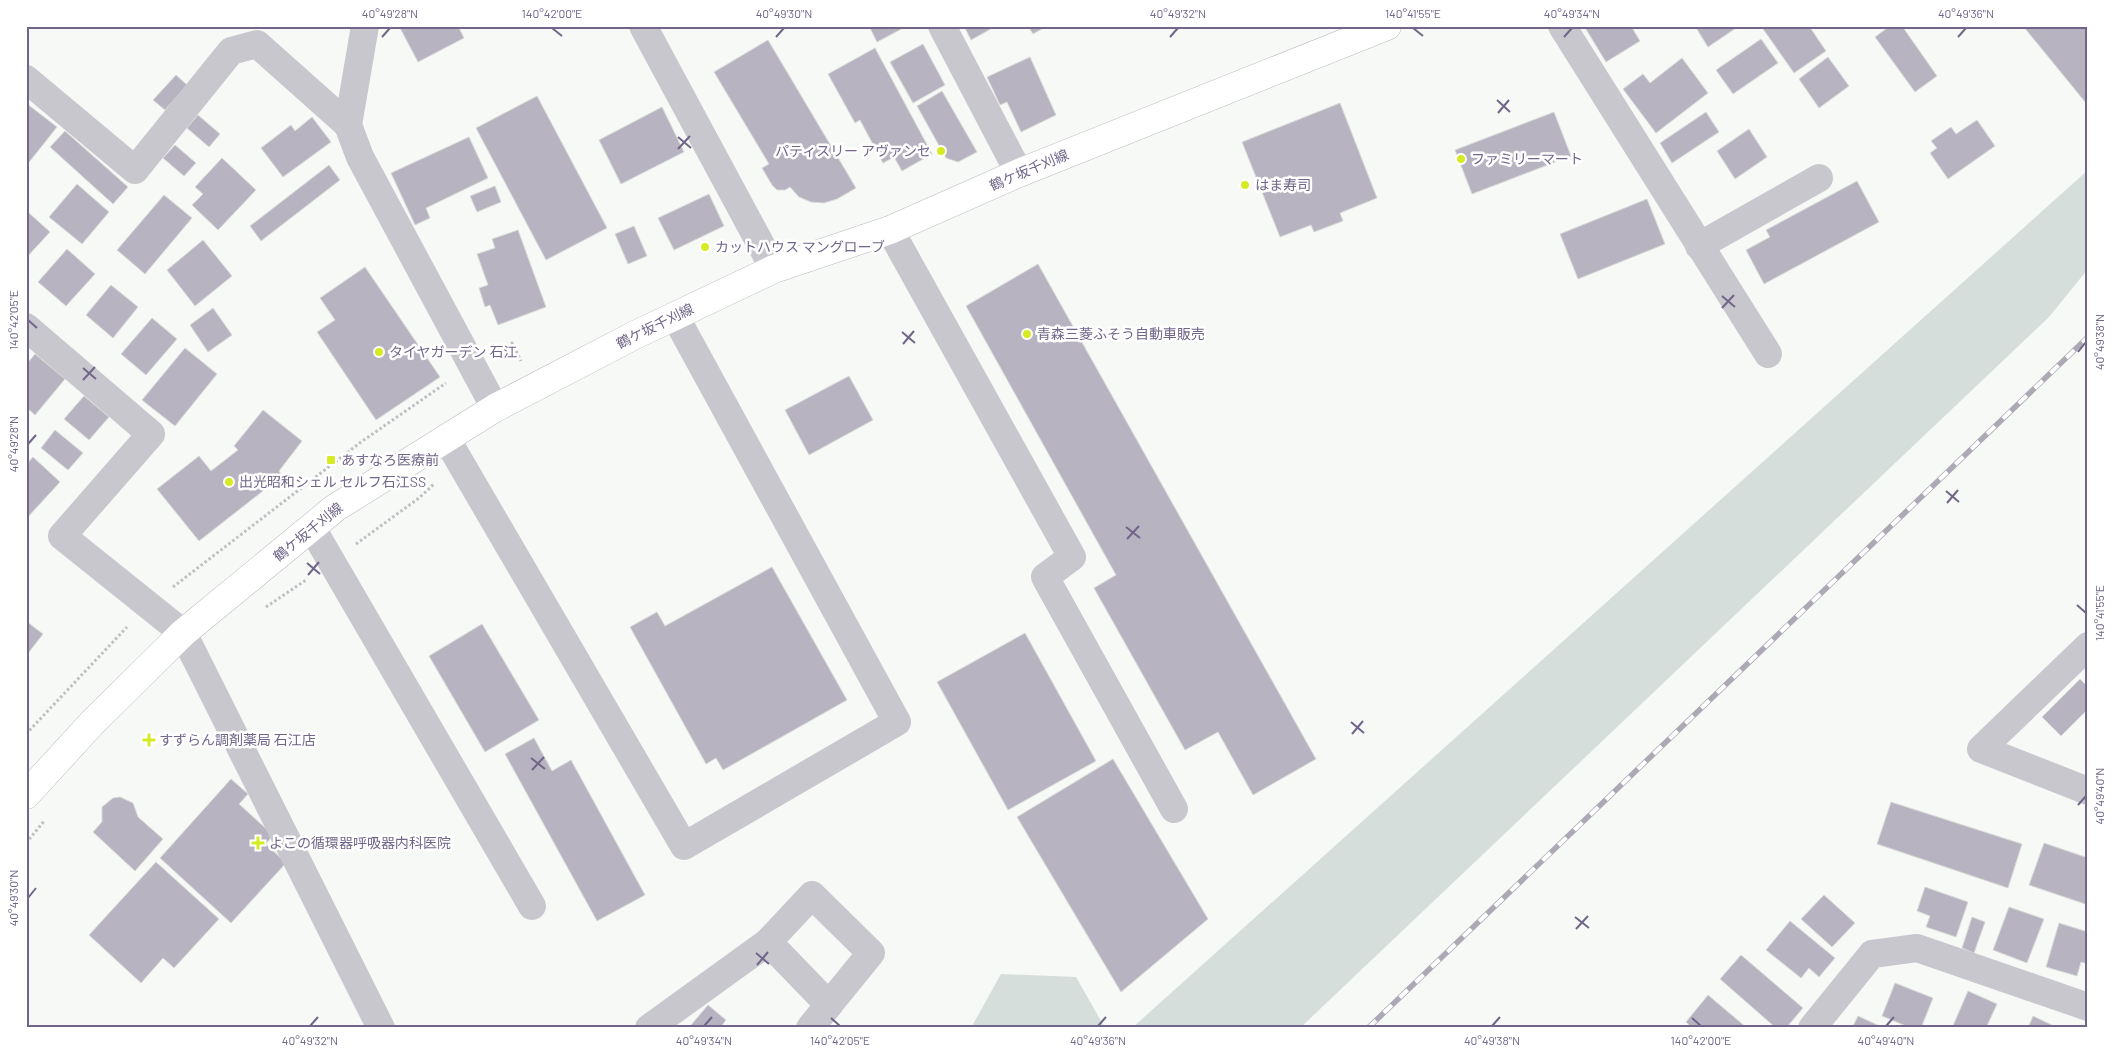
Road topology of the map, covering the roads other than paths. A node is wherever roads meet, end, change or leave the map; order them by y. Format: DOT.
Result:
graph roads {
  1 [pos="365,26"];
  2 [pos="644,26"];
  3 [pos="942,26"];
  4 [pos="1387,26"];
  5 [pos="1562,26"];
  6 [pos="26,80"];
  7 [pos="348,124"];
  8 [pos="1019,173"];
  9 [pos="1819,178"];
  10 [pos="890,230"];
  11 [pos="1699,246"];
  12 [pos="774,269"];
  13 [pos="675,316"];
  14 [pos="26,327"];
  15 [pos="1768,354"];
  16 [pos="495,408"];
  17 [pos="453,450"];
  18 [pos="312,528"];
  19 [pos="183,633"];
  20 [pos="2088,646"];
  21 [pos="2088,791"];
  22 [pos="26,795"];
  23 [pos="1174,809"];
  24 [pos="532,906"];
  25 [pos="768,942"];
  26 [pos="829,1005"];
  27 [pos="2088,1007"];
  28 [pos="381,1028"];
  29 [pos="649,1028"];
  30 [pos="810,1028"];
  31 [pos="1812,1028"];
  1 -- 7 [label="street"];
  2 -- 12 [label="street"];
  3 -- 8 [label="street"];
  4 -- 8 [label="main road, 鶴ケ坂千刈線"];
  5 -- 11 [label="street"];
  6 -- 7 [label="street"];
  7 -- 16 [label="street"];
  8 -- 10 [label="main road, 鶴ケ坂千刈線"];
  9 -- 11 [label="street"];
  10 -- 12 [label="main road, 鶴ケ坂千刈線"];
  10 -- 23 [label="street"];
  11 -- 15 [label="street"];
  12 -- 13 [label="main road, 鶴ケ坂千刈線"];
  13 -- 16 [label="main road, 鶴ケ坂千刈線"];
  13 -- 17 [label="street"];
  14 -- 19 [label="street"];
  16 -- 17 [label="main road, 鶴ケ坂千刈線"];
  17 -- 18 [label="main road, 鶴ケ坂千刈線"];
  18 -- 19 [label="main road, 鶴ケ坂千刈線"];
  18 -- 24 [label="street"];
  19 -- 22 [label="main road, 鶴ケ坂千刈線"];
  19 -- 28 [label="street"];
  20 -- 21 [label="street"];
  25 -- 26 [label="street"];
  25 -- 26 [label="street"];
  25 -- 29 [label="street"];
  26 -- 30 [label="street"];
  27 -- 31 [label="street"];
}
